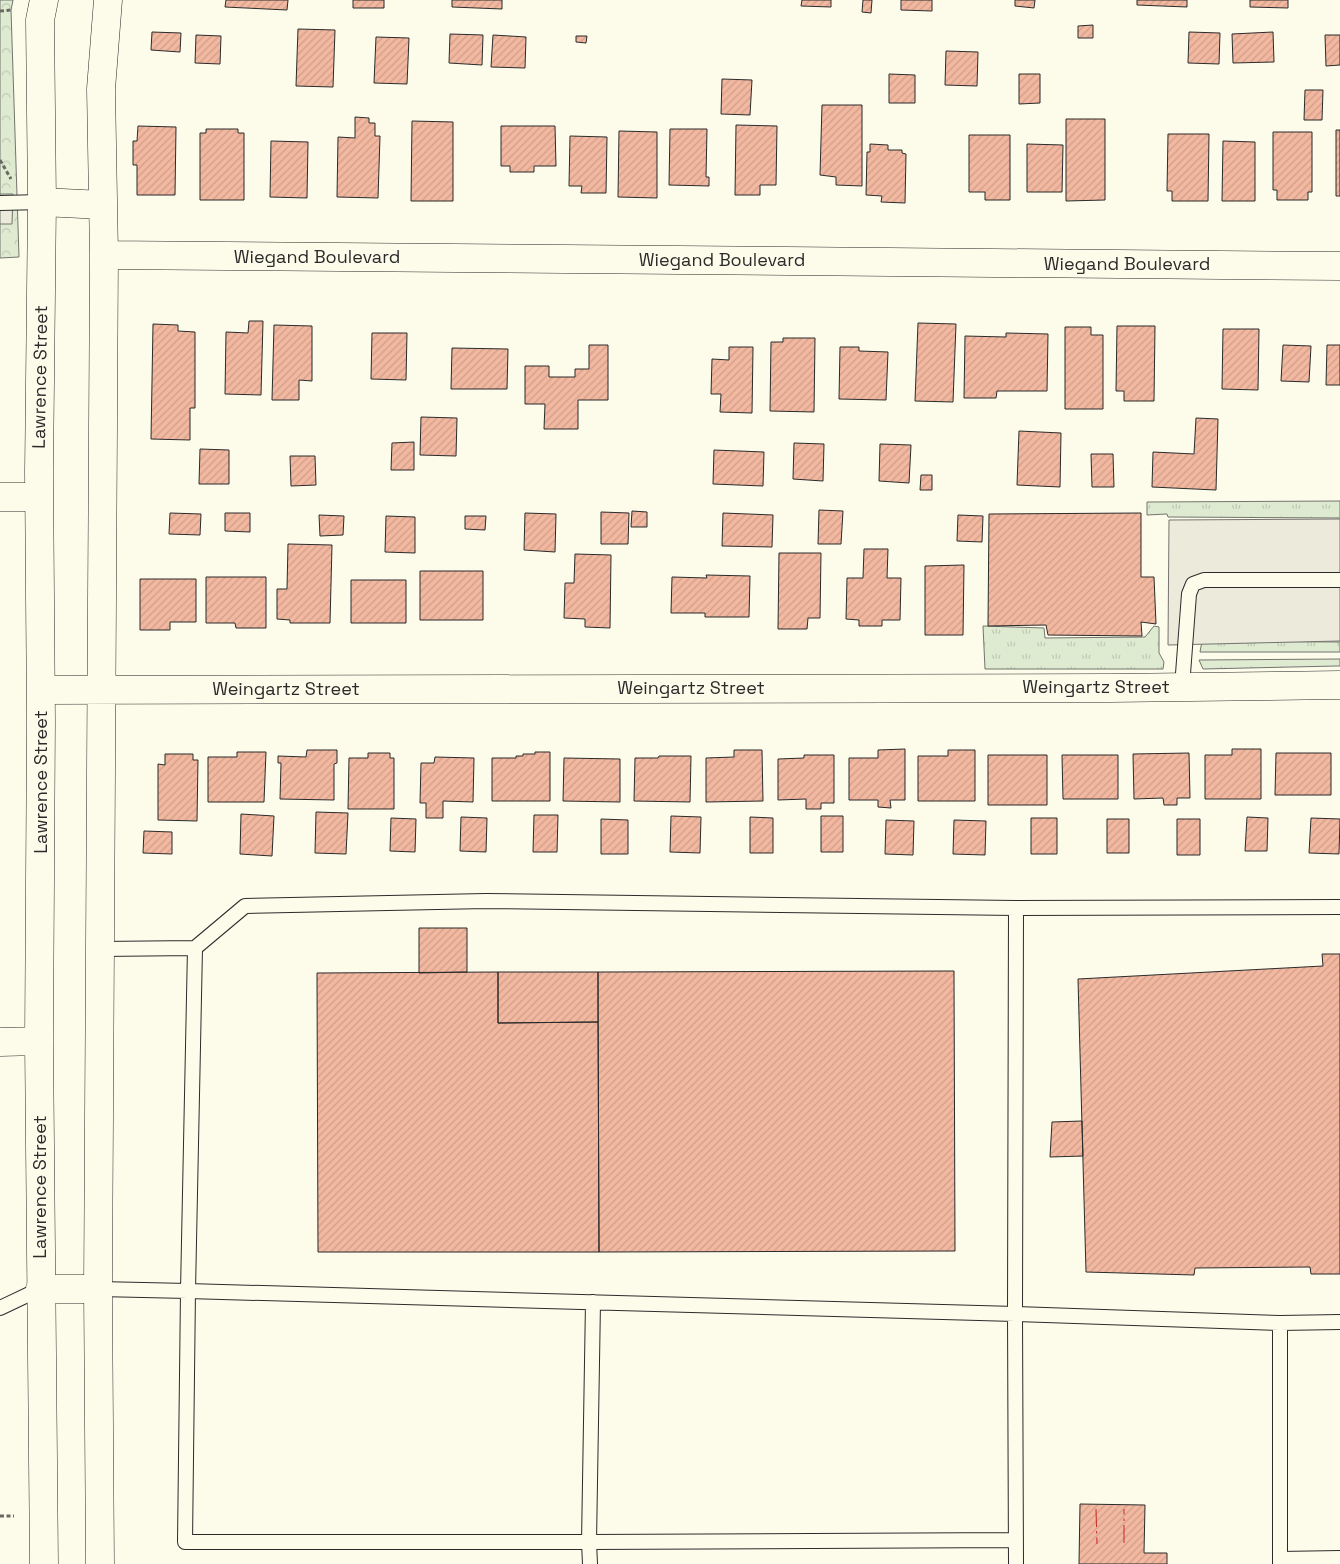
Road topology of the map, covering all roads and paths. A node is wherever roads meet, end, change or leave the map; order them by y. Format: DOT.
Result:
graph roads {
  1 [pos="44,0"];
  2 [pos="108,0"];
  3 [pos="11,10"];
  4 [pos="0,11"];
  5 [pos="0,160"];
  6 [pos="12,181"];
  7 [pos="0,202"];
  8 [pos="42,202"];
  9 [pos="103,205"];
  10 [pos="104,255"];
  11 [pos="1340,266"];
  12 [pos="0,497"];
  13 [pos="39,497"];
  14 [pos="1340,580"];
  15 [pos="1340,685"];
  16 [pos="1182,687"];
  17 [pos="101,689"];
  18 [pos="41,690"];
  19 [pos="1340,907"];
  20 [pos="1016,908"];
  21 [pos="100,948"];
  22 [pos="195,948"];
  23 [pos="39,1041"];
  24 [pos="0,1042"];
  25 [pos="40,1289"];
  26 [pos="98,1289"];
  27 [pos="188,1291"];
  28 [pos="593,1302"];
  29 [pos="0,1308"];
  30 [pos="1015,1314"];
  31 [pos="1340,1322"];
  32 [pos="1280,1323"];
  33 [pos="0,1516"];
  34 [pos="17,1516"];
  35 [pos="1016,1540"];
  36 [pos="589,1542"];
  37 [pos="1340,1558"];
  38 [pos="1280,1562"];
  39 [pos="44,1564"];
  40 [pos="100,1564"];
  41 [pos="590,1564"];
  42 [pos="1016,1564"];
  1 -- 8 [label="street, Lawrence Street"];
  2 -- 9 [label="street"];
  3 -- 4 [label="path"];
  5 -- 6 [label="path"];
  7 -- 8 [label="lane"];
  8 -- 9 [label="street"];
  8 -- 13 [label="street, Lawrence Street"];
  9 -- 10 [label="street"];
  10 -- 11 [label="street, Wiegand Boulevard"];
  10 -- 17 [label="street"];
  12 -- 13 [label="street"];
  13 -- 18 [label="street, Lawrence Street"];
  14 -- 16 [label="lane"];
  15 -- 16 [label="street, Weingartz Street"];
  16 -- 17 [label="street, Weingartz Street"];
  17 -- 18 [label="street, Weingartz Street"];
  17 -- 21 [label="street"];
  18 -- 23 [label="street, Lawrence Street"];
  19 -- 20 [label="lane"];
  20 -- 22 [label="lane"];
  20 -- 30 [label="lane"];
  21 -- 22 [label="lane"];
  21 -- 26 [label="street"];
  22 -- 27 [label="lane"];
  23 -- 24 [label="street"];
  23 -- 25 [label="street, Lawrence Street"];
  25 -- 26 [label="street"];
  25 -- 29 [label="lane"];
  25 -- 39 [label="street, Lawrence Street"];
  26 -- 27 [label="lane"];
  26 -- 40 [label="street"];
  27 -- 28 [label="lane"];
  27 -- 36 [label="lane"];
  28 -- 30 [label="lane"];
  28 -- 36 [label="lane"];
  30 -- 32 [label="lane"];
  30 -- 35 [label="lane"];
  31 -- 32 [label="lane"];
  32 -- 38 [label="lane"];
  33 -- 34 [label="path"];
  35 -- 36 [label="lane"];
  35 -- 42 [label="lane"];
  36 -- 41 [label="lane"];
  37 -- 38 [label="lane"];
}
